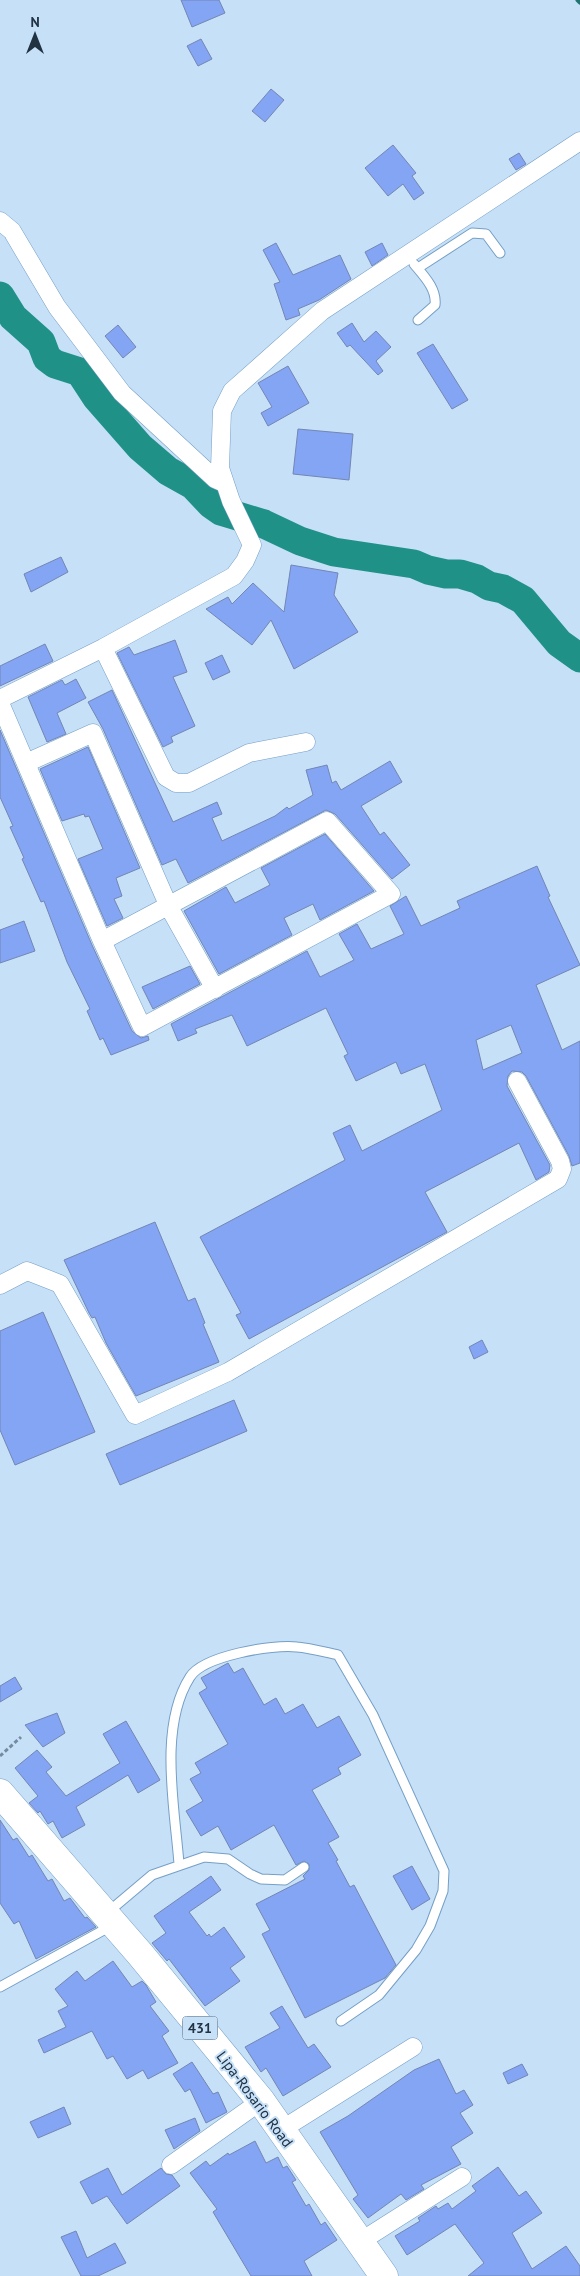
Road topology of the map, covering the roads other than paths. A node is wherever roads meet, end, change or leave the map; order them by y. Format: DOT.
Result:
graph roads {
  1 [pos="580,141"];
  2 [pos="0,221"];
  3 [pos="500,253"];
  4 [pos="413,262"];
  5 [pos="418,320"];
  6 [pos="224,483"];
  7 [pos="103,648"];
  8 [pos="0,698"];
  9 [pos="0,703"];
  10 [pos="306,742"];
  11 [pos="26,763"];
  12 [pos="169,907"];
  13 [pos="102,941"];
  14 [pos="215,989"];
  15 [pos="517,1081"];
  16 [pos="0,1285"];
  17 [pos="0,1793"];
  18 [pos="179,1864"];
  19 [pos="304,1867"];
  20 [pos="110,1920"];
  21 [pos="0,1987"];
  22 [pos="341,2021"];
  23 [pos="413,2047"];
  24 [pos="261,2101"];
  25 [pos="281,2130"];
  26 [pos="171,2165"];
  27 [pos="462,2177"];
  28 [pos="358,2242"];
  29 [pos="384,2276"];
  1 -- 4 [label="street"];
  2 -- 6 [label="street"];
  3 -- 4 [label="lane"];
  4 -- 5 [label="lane"];
  4 -- 6 [label="street"];
  6 -- 7 [label="street"];
  7 -- 8 [label="street"];
  7 -- 10 [label="street"];
  9 -- 11 [label="street"];
  11 -- 12 [label="street"];
  11 -- 13 [label="street"];
  12 -- 13 [label="street"];
  12 -- 14 [label="street"];
  12 -- 14 [label="street"];
  13 -- 14 [label="street"];
  15 -- 16 [label="street"];
  17 -- 20 [label="main road, Lipa-Rosario Road / 431"];
  18 -- 19 [label="lane"];
  18 -- 20 [label="lane"];
  18 -- 22 [label="lane"];
  20 -- 21 [label="lane"];
  20 -- 24 [label="main road, Lipa-Rosario Road / 431"];
  23 -- 25 [label="street"];
  24 -- 25 [label="main road, Lipa-Rosario Road / 431"];
  24 -- 26 [label="street"];
  25 -- 28 [label="main road, Lipa-Rosario Road / 431"];
  27 -- 28 [label="street"];
  28 -- 29 [label="main road, Lipa-Rosario Road / 431"];
}
